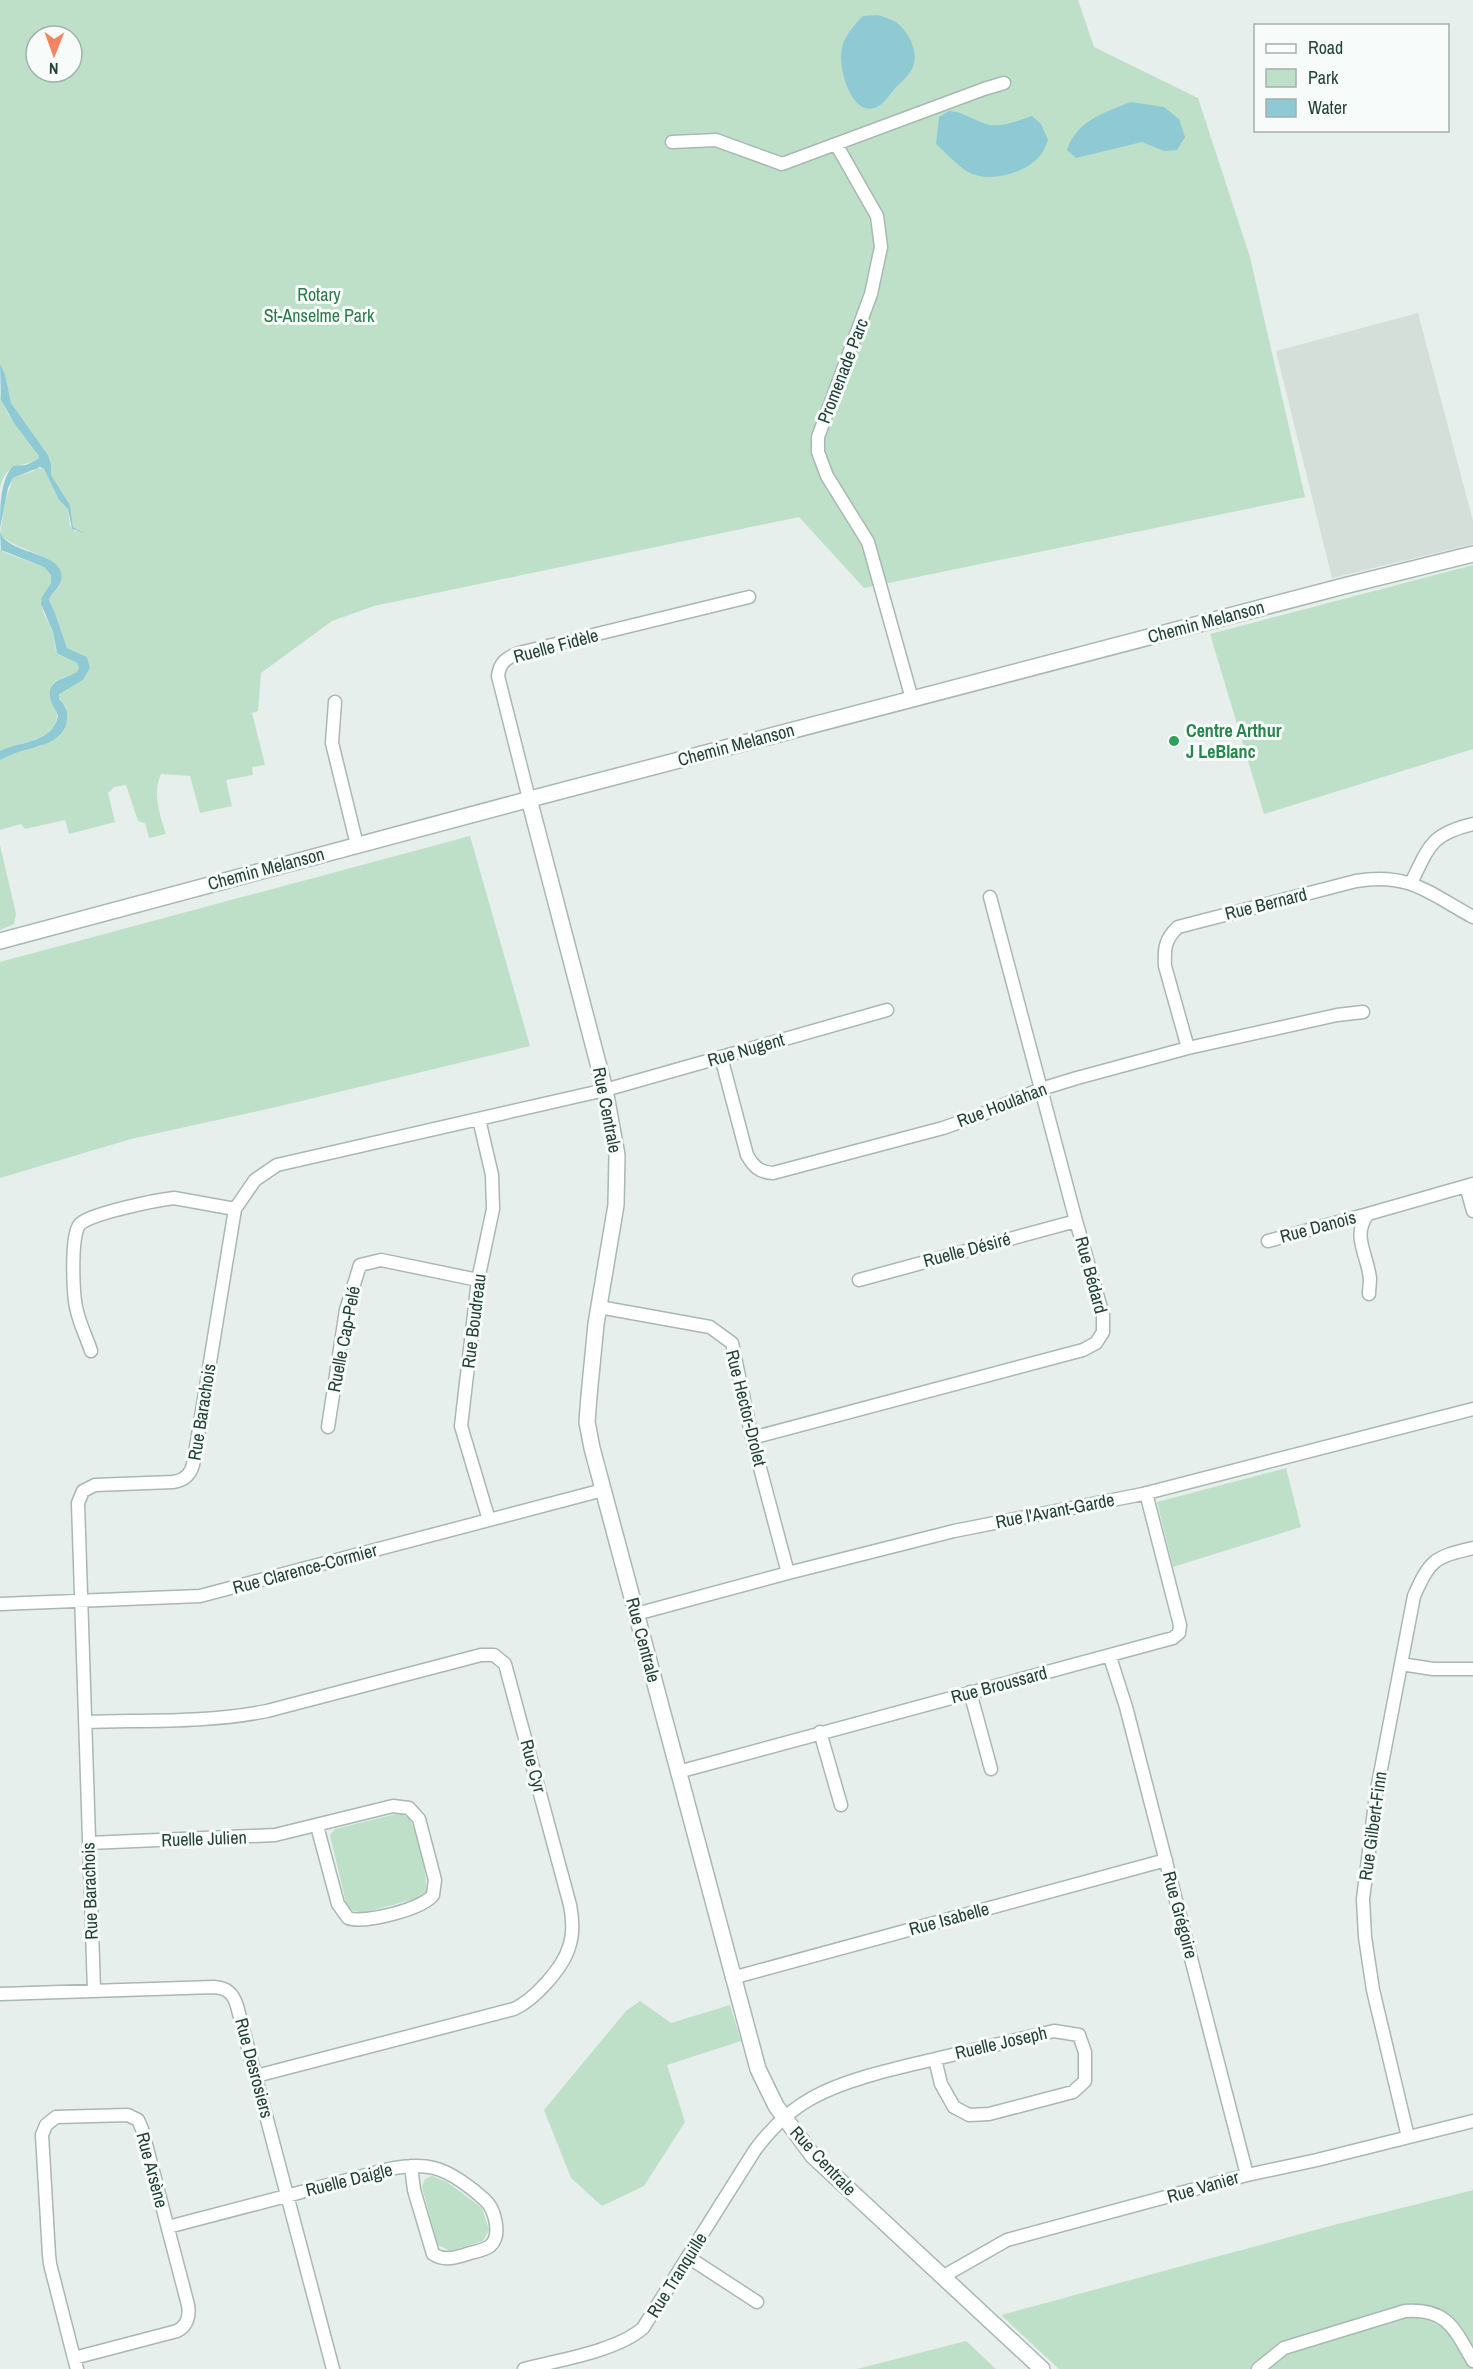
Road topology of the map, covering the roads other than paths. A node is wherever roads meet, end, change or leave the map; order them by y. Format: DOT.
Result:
graph roads {
  1 [pos="1004,83"];
  2 [pos="672,142"];
  3 [pos="836,144"];
  4 [pos="1473,554"];
  5 [pos="749,597"];
  6 [pos="912,699"];
  7 [pos="335,702"];
  8 [pos="528,799"];
  9 [pos="1473,824"];
  10 [pos="357,845"];
  11 [pos="1411,884"];
  12 [pos="990,897"];
  13 [pos="1473,917"];
  14 [pos="0,941"];
  15 [pos="887,1010"];
  16 [pos="1363,1012"];
  17 [pos="1188,1048"];
  18 [pos="721,1057"];
  19 [pos="1041,1089"];
  20 [pos="604,1090"];
  21 [pos="479,1119"];
  22 [pos="1470,1185"];
  23 [pos="235,1209"];
  24 [pos="1473,1211"];
  25 [pos="1368,1214"];
  26 [pos="1076,1221"];
  27 [pos="1268,1241"];
  28 [pos="478,1280"];
  29 [pos="859,1280"];
  30 [pos="1369,1294"];
  31 [pos="599,1306"];
  32 [pos="91,1351"];
  33 [pos="1473,1409"];
  34 [pos="328,1427"];
  35 [pos="752,1438"];
  36 [pos="603,1490"];
  37 [pos="1146,1493"];
  38 [pos="489,1520"];
  39 [pos="1473,1548"];
  40 [pos="788,1573"];
  41 [pos="80,1602"];
  42 [pos="0,1604"];
  43 [pos="636,1614"];
  44 [pos="1110,1657"];
  45 [pos="1401,1664"];
  46 [pos="1473,1669"];
  47 [pos="970,1692"];
  48 [pos="84,1722"];
  49 [pos="820,1732"];
  50 [pos="991,1769"];
  51 [pos="678,1772"];
  52 [pos="841,1805"];
  53 [pos="317,1826"];
  54 [pos="89,1843"];
  55 [pos="1166,1860"];
  56 [pos="732,1977"];
  57 [pos="94,1991"];
  58 [pos="0,1994"];
  59 [pos="935,2059"];
  60 [pos="256,2076"];
  61 [pos="784,2119"];
  62 [pos="1473,2121"];
  63 [pos="1408,2137"];
  64 [pos="411,2166"];
  65 [pos="1247,2175"];
  66 [pos="287,2196"];
  67 [pos="168,2227"];
  68 [pos="688,2257"];
  69 [pos="942,2277"];
  70 [pos="757,2302"];
  71 [pos="1473,2361"];
  72 [pos="75,2363"];
  73 [pos="333,2369"];
  74 [pos="524,2369"];
  75 [pos="1042,2369"];
  76 [pos="1258,2369"];
  1 -- 3 [label="street"];
  2 -- 3 [label="street"];
  3 -- 6 [label="street, Promenade Parc"];
  4 -- 6 [label="street, Chemin Melanson"];
  5 -- 8 [label="street, Ruelle Fidèle"];
  6 -- 8 [label="street, Chemin Melanson"];
  7 -- 10 [label="street"];
  8 -- 10 [label="street, Chemin Melanson"];
  8 -- 20 [label="street, Rue Centrale"];
  9 -- 11 [label="street"];
  10 -- 14 [label="street, Chemin Melanson"];
  11 -- 13 [label="street, Rue Bernard"];
  11 -- 17 [label="street, Rue Bernard"];
  12 -- 19 [label="street, Rue Bédard"];
  15 -- 18 [label="street, Rue Nugent"];
  16 -- 17 [label="street, Rue Houlahan"];
  17 -- 19 [label="street, Rue Houlahan"];
  18 -- 19 [label="street, Rue Houlahan"];
  18 -- 20 [label="street, Rue Nugent"];
  19 -- 26 [label="street, Rue Bédard"];
  20 -- 21 [label="street, Rue Barachois"];
  20 -- 31 [label="street, Rue Centrale"];
  21 -- 23 [label="street, Rue Barachois"];
  21 -- 28 [label="street, Rue Boudreau"];
  22 -- 24 [label="street"];
  22 -- 25 [label="street, Rue Danois"];
  23 -- 32 [label="street"];
  23 -- 41 [label="street, Rue Barachois"];
  25 -- 27 [label="street, Rue Danois"];
  25 -- 30 [label="street, Rue Danois"];
  26 -- 29 [label="street, Ruelle Désiré"];
  26 -- 35 [label="street, Rue Bédard"];
  28 -- 34 [label="street, Ruelle Cap-Pelé"];
  28 -- 38 [label="street, Rue Boudreau"];
  31 -- 35 [label="street, Rue Hector-Drolet"];
  31 -- 36 [label="street, Rue Centrale"];
  33 -- 37 [label="street, Rue l'Avant-Garde"];
  35 -- 40 [label="street, Rue Hector-Drolet"];
  36 -- 38 [label="street, Rue Clarence-Cormier"];
  36 -- 43 [label="street, Rue Centrale"];
  37 -- 40 [label="street, Rue l'Avant-Garde"];
  37 -- 44 [label="street, Rue Broussard"];
  38 -- 41 [label="street, Rue Clarence-Cormier"];
  39 -- 45 [label="street, Rue Gilbert-Finn"];
  40 -- 43 [label="street, Rue l'Avant-Garde"];
  41 -- 42 [label="street, Rue Clarence-Cormier"];
  41 -- 48 [label="street, Rue Barachois"];
  43 -- 51 [label="street, Rue Centrale"];
  44 -- 47 [label="street, Rue Broussard"];
  44 -- 55 [label="street, Rue Grégoire"];
  45 -- 46 [label="street"];
  45 -- 63 [label="street, Rue Gilbert-Finn"];
  47 -- 49 [label="street, Rue Broussard"];
  47 -- 50 [label="street"];
  48 -- 54 [label="street, Rue Barachois"];
  48 -- 60 [label="street, Rue Cyr"];
  49 -- 51 [label="street, Rue Broussard"];
  49 -- 52 [label="street"];
  51 -- 56 [label="street, Rue Centrale"];
  53 -- 53 [label="street, Ruelle Julien"];
  53 -- 54 [label="street, Ruelle Julien"];
  54 -- 57 [label="street, Rue Barachois"];
  55 -- 56 [label="street, Rue Isabelle"];
  55 -- 65 [label="street, Rue Grégoire"];
  56 -- 61 [label="street, Rue Centrale"];
  57 -- 58 [label="street, Rue Desrosiers"];
  57 -- 60 [label="street, Rue Desrosiers"];
  59 -- 59 [label="street, Ruelle Joseph"];
  59 -- 61 [label="street, Ruelle Joseph"];
  60 -- 66 [label="street, Rue Desrosiers"];
  61 -- 68 [label="street, Rue Tranquille"];
  61 -- 69 [label="street, Rue Centrale"];
  62 -- 63 [label="street, Rue Vanier"];
  63 -- 65 [label="street, Rue Vanier"];
  64 -- 64 [label="street, Ruelle Daigle"];
  64 -- 66 [label="street, Ruelle Daigle"];
  65 -- 69 [label="street, Rue Vanier"];
  66 -- 67 [label="street, Ruelle Daigle"];
  66 -- 73 [label="street, Rue Desrosiers"];
  67 -- 72 [label="street, Rue Arsène"];
  67 -- 72 [label="street, Rue Arsène"];
  68 -- 70 [label="street"];
  68 -- 74 [label="street, Rue Tranquille"];
  69 -- 75 [label="street, Rue Centrale"];
  71 -- 76 [label="street"];
}
